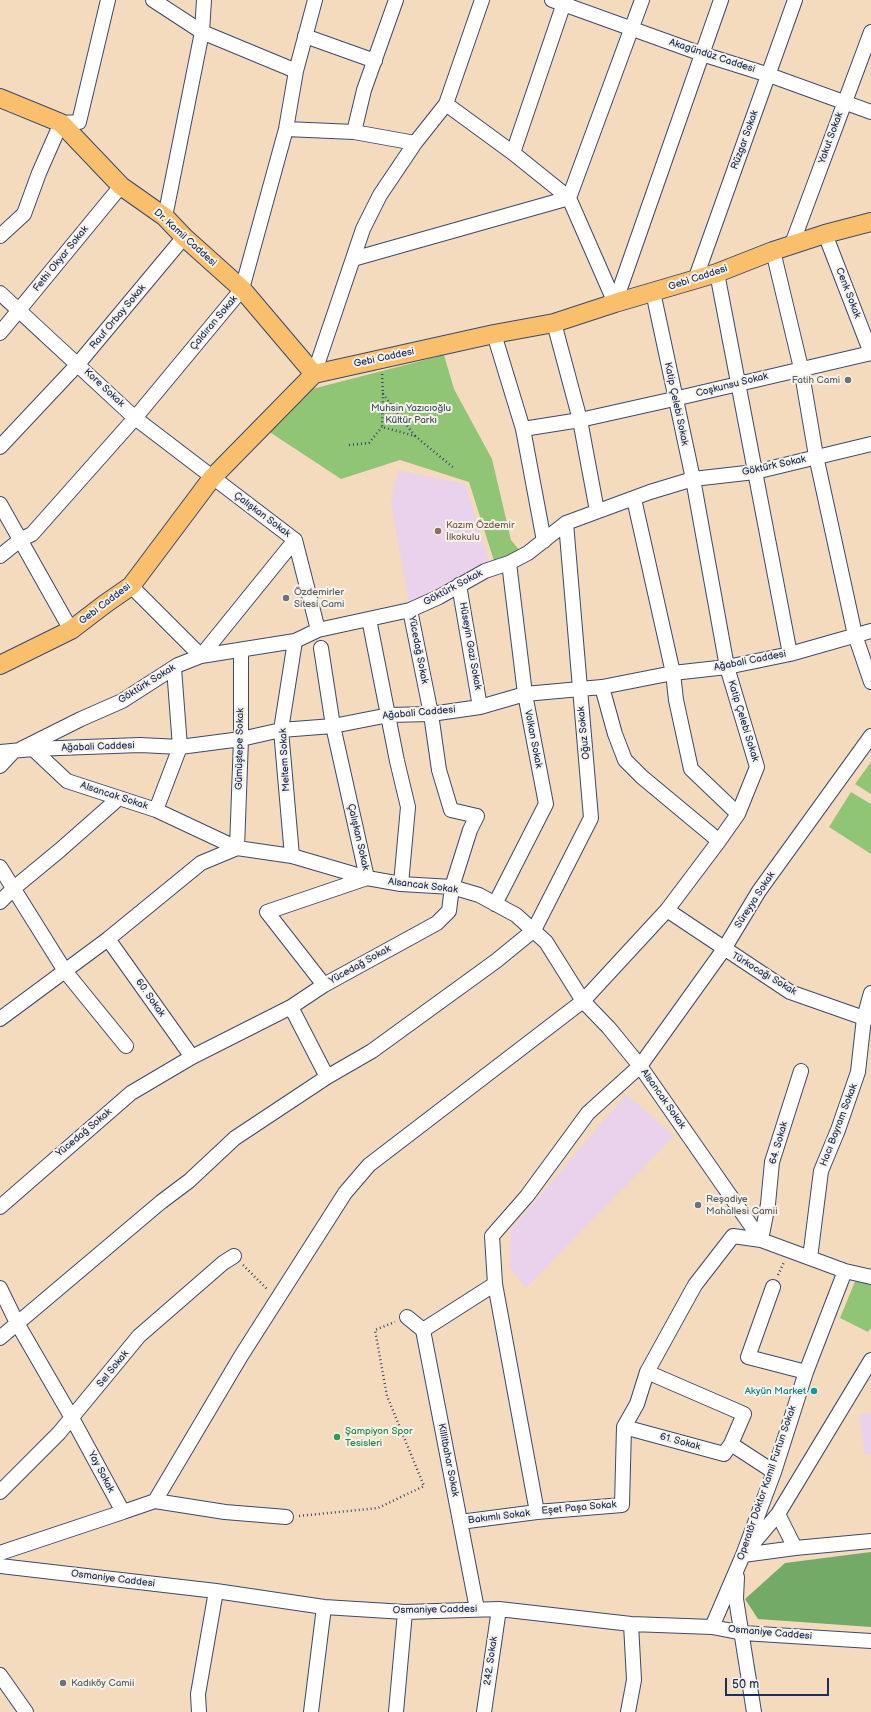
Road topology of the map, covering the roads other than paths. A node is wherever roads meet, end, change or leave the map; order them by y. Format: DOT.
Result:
graph roads {
  1 [pos="108,0"];
  2 [pos="153,0"];
  3 [pos="204,0"];
  4 [pos="315,0"];
  5 [pos="396,0"];
  6 [pos="482,0"];
  7 [pos="642,0"];
  8 [pos="721,0"];
  9 [pos="795,0"];
  10 [pos="560,1"];
  11 [pos="631,29"];
  12 [pos="202,32"];
  13 [pos="871,32"];
  14 [pos="305,36"];
  15 [pos="702,54"];
  16 [pos="375,61"];
  17 [pos="296,71"];
  18 [pos="769,74"];
  19 [pos="0,98"];
  20 [pos="844,102"];
  21 [pos="446,104"];
  22 [pos="871,112"];
  23 [pos="61,123"];
  24 [pos="286,129"];
  25 [pos="354,132"];
  26 [pos="415,143"];
  27 [pos="513,153"];
  28 [pos="121,186"];
  29 [pos="569,198"];
  30 [pos="165,217"];
  31 [pos="871,222"];
  32 [pos="825,234"];
  33 [pos="0,236"];
  34 [pos="184,237"];
  35 [pos="792,244"];
  36 [pos="773,251"];
  37 [pos="353,259"];
  38 [pos="717,273"];
  39 [pos="695,280"];
  40 [pos="242,289"];
  41 [pos="653,292"];
  42 [pos="0,293"];
  43 [pos="615,303"];
  44 [pos="19,310"];
  45 [pos="554,323"];
  46 [pos="0,333"];
  47 [pos="494,334"];
  48 [pos="871,353"];
  49 [pos="78,364"];
  50 [pos="800,368"];
  51 [pos="314,374"];
  52 [pos="739,383"];
  53 [pos="674,399"];
  54 [pos="136,418"];
  55 [pos="580,420"];
  56 [pos="523,429"];
  57 [pos="871,444"];
  58 [pos="0,447"];
  59 [pos="816,456"];
  60 [pos="755,472"];
  61 [pos="212,478"];
  62 [pos="693,479"];
  63 [pos="634,498"];
  64 [pos="0,504"];
  65 [pos="597,511"];
  66 [pos="566,524"];
  67 [pos="20,540"];
  68 [pos="295,540"];
  69 [pos="544,540"];
  70 [pos="0,556"];
  71 [pos="509,563"];
  72 [pos="131,586"];
  73 [pos="459,586"];
  74 [pos="410,610"];
  75 [pos="369,619"];
  76 [pos="71,630"];
  77 [pos="318,630"];
  78 [pos="871,632"];
  79 [pos="855,635"];
  80 [pos="295,641"];
  81 [pos="320,648"];
  82 [pos="241,650"];
  83 [pos="790,654"];
  84 [pos="201,656"];
  85 [pos="0,665"];
  86 [pos="726,667"];
  87 [pos="174,668"];
  88 [pos="673,673"];
  89 [pos="871,682"];
  90 [pos="602,687"];
  91 [pos="579,689"];
  92 [pos="525,694"];
  93 [pos="480,707"];
  94 [pos="389,714"];
  95 [pos="431,714"];
  96 [pos="333,726"];
  97 [pos="281,730"];
  98 [pos="871,736"];
  99 [pos="241,738"];
  100 [pos="180,747"];
  101 [pos="33,749"];
  102 [pos="10,752"];
  103 [pos="0,766"];
  104 [pos="119,798"];
  105 [pos="156,810"];
  106 [pos="738,814"];
  107 [pos="719,841"];
  108 [pos="237,848"];
  109 [pos="292,856"];
  110 [pos="0,867"];
  111 [pos="367,878"];
  112 [pos="401,884"];
  113 [pos="452,887"];
  114 [pos="14,888"];
  115 [pos="0,902"];
  116 [pos="495,904"];
  117 [pos="667,910"];
  118 [pos="534,930"];
  119 [pos="108,939"];
  120 [pos="724,949"];
  121 [pos="65,971"];
  122 [pos="324,984"];
  123 [pos="871,993"];
  124 [pos="584,1001"];
  125 [pos="291,1007"];
  126 [pos="868,1018"];
  127 [pos="0,1019"];
  128 [pos="126,1046"];
  129 [pos="192,1057"];
  130 [pos="640,1066"];
  131 [pos="801,1071"];
  132 [pos="327,1077"];
  133 [pos="0,1207"];
  134 [pos="761,1240"];
  135 [pos="234,1256"];
  136 [pos="810,1258"];
  137 [pos="846,1271"];
  138 [pos="871,1277"];
  139 [pos="495,1284"];
  140 [pos="773,1287"];
  141 [pos="0,1288"];
  142 [pos="407,1317"];
  143 [pos="17,1323"];
  144 [pos="423,1330"];
  145 [pos="0,1338"];
  146 [pos="871,1360"];
  147 [pos="647,1372"];
  148 [pos="806,1372"];
  149 [pos="72,1418"];
  150 [pos="624,1427"];
  151 [pos="731,1444"];
  152 [pos="774,1472"];
  153 [pos="0,1492"];
  154 [pos="155,1502"];
  155 [pos="123,1512"];
  156 [pos="537,1512"];
  157 [pos="778,1514"];
  158 [pos="286,1517"];
  159 [pos="460,1522"];
  160 [pos="871,1541"];
  161 [pos="795,1548"];
  162 [pos="0,1553"];
  163 [pos="743,1555"];
  164 [pos="0,1566"];
  165 [pos="737,1569"];
  166 [pos="216,1591"];
  167 [pos="324,1608"];
  168 [pos="477,1609"];
  169 [pos="499,1609"];
  170 [pos="405,1612"];
  171 [pos="631,1624"];
  172 [pos="712,1627"];
  173 [pos="743,1633"];
  174 [pos="871,1641"];
  175 [pos="0,1676"];
  176 [pos="26,1712"];
  177 [pos="199,1712"];
  178 [pos="311,1712"];
  179 [pos="396,1712"];
  180 [pos="484,1712"];
  181 [pos="628,1712"];
  182 [pos="754,1712"];
  1 -- 23 [label="street"];
  2 -- 12 [label="street"];
  3 -- 12 [label="street"];
  4 -- 14 [label="street, Çaldıran Sokak"];
  5 -- 16 [label="street"];
  6 -- 21 [label="street"];
  7 -- 11 [label="street"];
  8 -- 15 [label="street"];
  9 -- 18 [label="street, Rüzgar Sokak"];
  10 -- 11 [label="street, Akagündüz Caddesi"];
  10 -- 27 [label="street"];
  11 -- 15 [label="street, Akagündüz Caddesi"];
  11 -- 29 [label="street"];
  12 -- 17 [label="street"];
  12 -- 30 [label="street"];
  13 -- 20 [label="street, Yakut Sokak"];
  14 -- 16 [label="street"];
  14 -- 17 [label="street, Çaldıran Sokak"];
  15 -- 18 [label="street, Akagündüz Caddesi"];
  15 -- 43 [label="street"];
  16 -- 25 [label="street"];
  17 -- 24 [label="street, Çaldıran Sokak"];
  18 -- 20 [label="street, Akagündüz Caddesi"];
  18 -- 39 [label="street, Rüzgar Sokak"];
  19 -- 23 [label="main road, Dr. Kamil Caddesi"];
  20 -- 22 [label="street, Akagündüz Caddesi"];
  20 -- 35 [label="street, Yakut Sokak"];
  21 -- 26 [label="street"];
  21 -- 27 [label="street"];
  23 -- 28 [label="main road, Dr. Kamil Caddesi"];
  23 -- 33 [label="street"];
  24 -- 25 [label="street"];
  24 -- 40 [label="street, Çaldıran Sokak"];
  25 -- 26 [label="street"];
  26 -- 37 [label="street"];
  27 -- 29 [label="street"];
  28 -- 30 [label="main road, Dr. Kamil Caddesi"];
  28 -- 44 [label="street, Fethi Okyar Sokak"];
  29 -- 37 [label="street"];
  29 -- 43 [label="street"];
  30 -- 34 [label="main road, Dr. Kamil Caddesi"];
  31 -- 32 [label="main road, Gebi Caddesi"];
  32 -- 35 [label="main road, Gebi Caddesi"];
  32 -- 48 [label="street, Cenk Sokak"];
  34 -- 40 [label="main road, Dr. Kamil Caddesi"];
  34 -- 49 [label="street, Rauf Orbay Sokak"];
  35 -- 36 [label="main road, Gebi Caddesi"];
  36 -- 38 [label="main road, Gebi Caddesi"];
  36 -- 50 [label="street"];
  37 -- 51 [label="street"];
  38 -- 39 [label="main road, Gebi Caddesi"];
  38 -- 52 [label="street"];
  39 -- 41 [label="main road, Gebi Caddesi"];
  40 -- 51 [label="main road, Dr. Kamil Caddesi"];
  40 -- 54 [label="street, Çaldıran Sokak"];
  41 -- 43 [label="main road, Gebi Caddesi"];
  41 -- 53 [label="street, Katip Çelebi Sokak"];
  42 -- 44 [label="street, Kore Sokak"];
  43 -- 45 [label="main road, Gebi Caddesi"];
  44 -- 46 [label="street, Fethi Okyar Sokak"];
  44 -- 49 [label="street, Kore Sokak"];
  45 -- 47 [label="main road, Gebi Caddesi"];
  45 -- 55 [label="street"];
  47 -- 51 [label="main road, Gebi Caddesi"];
  47 -- 56 [label="street"];
  48 -- 50 [label="street, Coşkunsu Sokak"];
  49 -- 54 [label="street, Kore Sokak"];
  49 -- 58 [label="street, Rauf Orbay Sokak"];
  50 -- 52 [label="street, Coşkunsu Sokak"];
  50 -- 59 [label="street"];
  51 -- 61 [label="main road, Gebi Caddesi"];
  52 -- 53 [label="street, Coşkunsu Sokak"];
  52 -- 60 [label="street"];
  53 -- 55 [label="street, Coşkunsu Sokak"];
  53 -- 62 [label="street, Katip Çelebi Sokak"];
  54 -- 61 [label="street, Kore Sokak"];
  54 -- 67 [label="street, Çaldıran Sokak"];
  55 -- 56 [label="street, Coşkunsu Sokak"];
  55 -- 65 [label="street"];
  56 -- 69 [label="street"];
  57 -- 59 [label="street, Göktürk Sokak"];
  59 -- 60 [label="street, Göktürk Sokak"];
  59 -- 79 [label="street"];
  60 -- 62 [label="street, Göktürk Sokak"];
  60 -- 83 [label="street"];
  61 -- 68 [label="street, Çalışkan Sokak"];
  61 -- 72 [label="main road, Gebi Caddesi"];
  62 -- 63 [label="street, Göktürk Sokak"];
  62 -- 86 [label="street, Katip Çelebi Sokak"];
  63 -- 65 [label="street, Göktürk Sokak"];
  63 -- 88 [label="street"];
  64 -- 67 [label="street"];
  65 -- 66 [label="street, Göktürk Sokak"];
  66 -- 69 [label="street, Göktürk Sokak"];
  66 -- 91 [label="street, Oğuz Sokak"];
  67 -- 70 [label="street, Çaldıran Sokak"];
  67 -- 76 [label="street"];
  68 -- 77 [label="street, Çalışkan Sokak"];
  68 -- 84 [label="street"];
  69 -- 71 [label="street, Göktürk Sokak"];
  71 -- 73 [label="street, Göktürk Sokak"];
  71 -- 92 [label="street, Volkan Sokak"];
  72 -- 76 [label="main road, Gebi Caddesi"];
  72 -- 84 [label="street"];
  73 -- 74 [label="street, Göktürk Sokak"];
  73 -- 93 [label="street, Hüseyin Gazi Sokak"];
  74 -- 75 [label="street, Göktürk Sokak"];
  74 -- 95 [label="street, Yücedağ Sokak"];
  75 -- 77 [label="street, Göktürk Sokak"];
  75 -- 94 [label="street"];
  76 -- 85 [label="main road, Gebi Caddesi"];
  77 -- 80 [label="street, Göktürk Sokak"];
  78 -- 79 [label="street, Ağabali Caddesi"];
  79 -- 83 [label="street, Ağabali Caddesi"];
  79 -- 89 [label="street"];
  80 -- 82 [label="street, Göktürk Sokak"];
  80 -- 97 [label="street, Meltem Sokak"];
  81 -- 96 [label="street, Çalışkan Sokak"];
  82 -- 84 [label="street, Göktürk Sokak"];
  82 -- 99 [label="street, Gümüştepe Sokak"];
  83 -- 86 [label="street, Ağabali Caddesi"];
  84 -- 87 [label="street, Göktürk Sokak"];
  86 -- 88 [label="street, Ağabali Caddesi"];
  86 -- 106 [label="street, Katip Çelebi Sokak"];
  87 -- 100 [label="street"];
  87 -- 102 [label="street, Göktürk Sokak"];
  88 -- 90 [label="street, Ağabali Caddesi"];
  88 -- 106 [label="street"];
  90 -- 91 [label="street, Ağabali Caddesi"];
  90 -- 107 [label="street"];
  91 -- 92 [label="street, Ağabali Caddesi"];
  91 -- 118 [label="street, Oğuz Sokak"];
  92 -- 93 [label="street, Ağabali Caddesi"];
  92 -- 116 [label="street, Volkan Sokak"];
  93 -- 95 [label="street, Ağabali Caddesi"];
  94 -- 95 [label="street, Ağabali Caddesi"];
  94 -- 96 [label="street, Ağabali Caddesi"];
  94 -- 112 [label="street"];
  95 -- 113 [label="street, Yücedağ Sokak"];
  96 -- 97 [label="street, Ağabali Caddesi"];
  96 -- 111 [label="street, Çalışkan Sokak"];
  97 -- 99 [label="street, Ağabali Caddesi"];
  97 -- 109 [label="street, Meltem Sokak"];
  98 -- 120 [label="street, Süreyya Sokak"];
  99 -- 100 [label="street, Ağabali Caddesi"];
  99 -- 108 [label="street, Gümüştepe Sokak"];
  100 -- 101 [label="street, Ağabali Caddesi"];
  100 -- 105 [label="street"];
  101 -- 102 [label="street"];
  101 -- 104 [label="street, Alsancak Sokak"];
  102 -- 103 [label="street"];
  104 -- 105 [label="street, Alsancak Sokak"];
  104 -- 114 [label="street"];
  105 -- 108 [label="street, Alsancak Sokak"];
  106 -- 107 [label="street, Katip Çelebi Sokak"];
  107 -- 117 [label="street, Katip Çelebi Sokak"];
  108 -- 109 [label="street, Alsancak Sokak"];
  108 -- 119 [label="street"];
  109 -- 111 [label="street, Alsancak Sokak"];
  110 -- 114 [label="street"];
  111 -- 112 [label="street, Alsancak Sokak"];
  111 -- 122 [label="street, Çalışkan Sokak"];
  112 -- 113 [label="street, Alsancak Sokak"];
  113 -- 116 [label="street, Alsancak Sokak"];
  113 -- 122 [label="street, Yücedağ Sokak"];
  114 -- 115 [label="street"];
  114 -- 121 [label="street"];
  116 -- 118 [label="street, Alsancak Sokak"];
  117 -- 120 [label="street, Türkocağı Sokak"];
  117 -- 124 [label="street, Katip Çelebi Sokak"];
  118 -- 124 [label="street, Alsancak Sokak"];
  118 -- 132 [label="street"];
  119 -- 121 [label="street"];
  119 -- 129 [label="street, 60. Sokak"];
  120 -- 126 [label="street, Türkocağı Sokak"];
  120 -- 130 [label="street, Süreyya Sokak"];
  121 -- 127 [label="street"];
  121 -- 128 [label="street"];
  122 -- 125 [label="street, Yücedağ Sokak"];
  123 -- 126 [label="street, Hacı Bayram Sokak"];
  124 -- 130 [label="street, Alsancak Sokak"];
  124 -- 154 [label="street, Katip Çelebi Sokak"];
  125 -- 129 [label="street, Yücedağ Sokak"];
  125 -- 132 [label="street"];
  126 -- 136 [label="street, Hacı Bayram Sokak"];
  129 -- 133 [label="street, Yücedağ Sokak"];
  130 -- 134 [label="street, Alsancak Sokak"];
  130 -- 139 [label="street, Eşet Paşa Sokak"];
  131 -- 134 [label="street, 64. Sokak"];
  132 -- 143 [label="street"];
  134 -- 136 [label="street"];
  134 -- 147 [label="street, Eşet Paşa Sokak"];
  135 -- 149 [label="street, Sel Sokak"];
  136 -- 137 [label="street"];
  137 -- 138 [label="street"];
  137 -- 148 [label="street, Operatör Doktor Kamil Furtun Sokak"];
  139 -- 144 [label="street"];
  139 -- 156 [label="street, Eşet Paşa Sokak"];
  140 -- 148 [label="street"];
  141 -- 143 [label="street, Yay Sokak"];
  142 -- 144 [label="street"];
  143 -- 145 [label="street"];
  143 -- 149 [label="street, Yay Sokak"];
  144 -- 159 [label="street, Killitbahar Sokak"];
  146 -- 157 [label="street"];
  147 -- 150 [label="street, Eşet Paşa Sokak"];
  147 -- 151 [label="street"];
  148 -- 152 [label="street, Operatör Doktor Kamil Furtun Sokak"];
  149 -- 153 [label="street, Sel Sokak"];
  149 -- 155 [label="street, Yay Sokak"];
  150 -- 151 [label="street, 61. Sokak"];
  150 -- 156 [label="street, Eşet Paşa Sokak"];
  151 -- 152 [label="street"];
  152 -- 163 [label="street, Operatör Doktor Kamil Furtun Sokak"];
  154 -- 155 [label="street"];
  154 -- 158 [label="street"];
  155 -- 162 [label="street"];
  156 -- 159 [label="street, Bakımlı Sokak"];
  157 -- 161 [label="street"];
  157 -- 163 [label="street"];
  159 -- 168 [label="street, Killitbahar Sokak"];
  160 -- 161 [label="street"];
  161 -- 163 [label="street"];
  163 -- 165 [label="street, Operatör Doktor Kamil Furtun Sokak"];
  164 -- 166 [label="street, Osmaniye Caddesi"];
  165 -- 172 [label="street, Operatör Doktor Kamil Furtun Sokak"];
  165 -- 173 [label="street"];
  166 -- 167 [label="street, Osmaniye Caddesi"];
  166 -- 177 [label="street"];
  167 -- 170 [label="street, Osmaniye Caddesi"];
  167 -- 178 [label="street"];
  168 -- 169 [label="street, Osmaniye Caddesi"];
  168 -- 170 [label="street, Osmaniye Caddesi"];
  169 -- 171 [label="street, Osmaniye Caddesi"];
  169 -- 180 [label="street, 242. Sokak"];
  170 -- 179 [label="street"];
  171 -- 172 [label="street, Osmaniye Caddesi"];
  171 -- 181 [label="street"];
  172 -- 173 [label="street, Osmaniye Caddesi"];
  173 -- 174 [label="street, Osmaniye Caddesi"];
  173 -- 182 [label="street"];
  175 -- 176 [label="street"];
}
